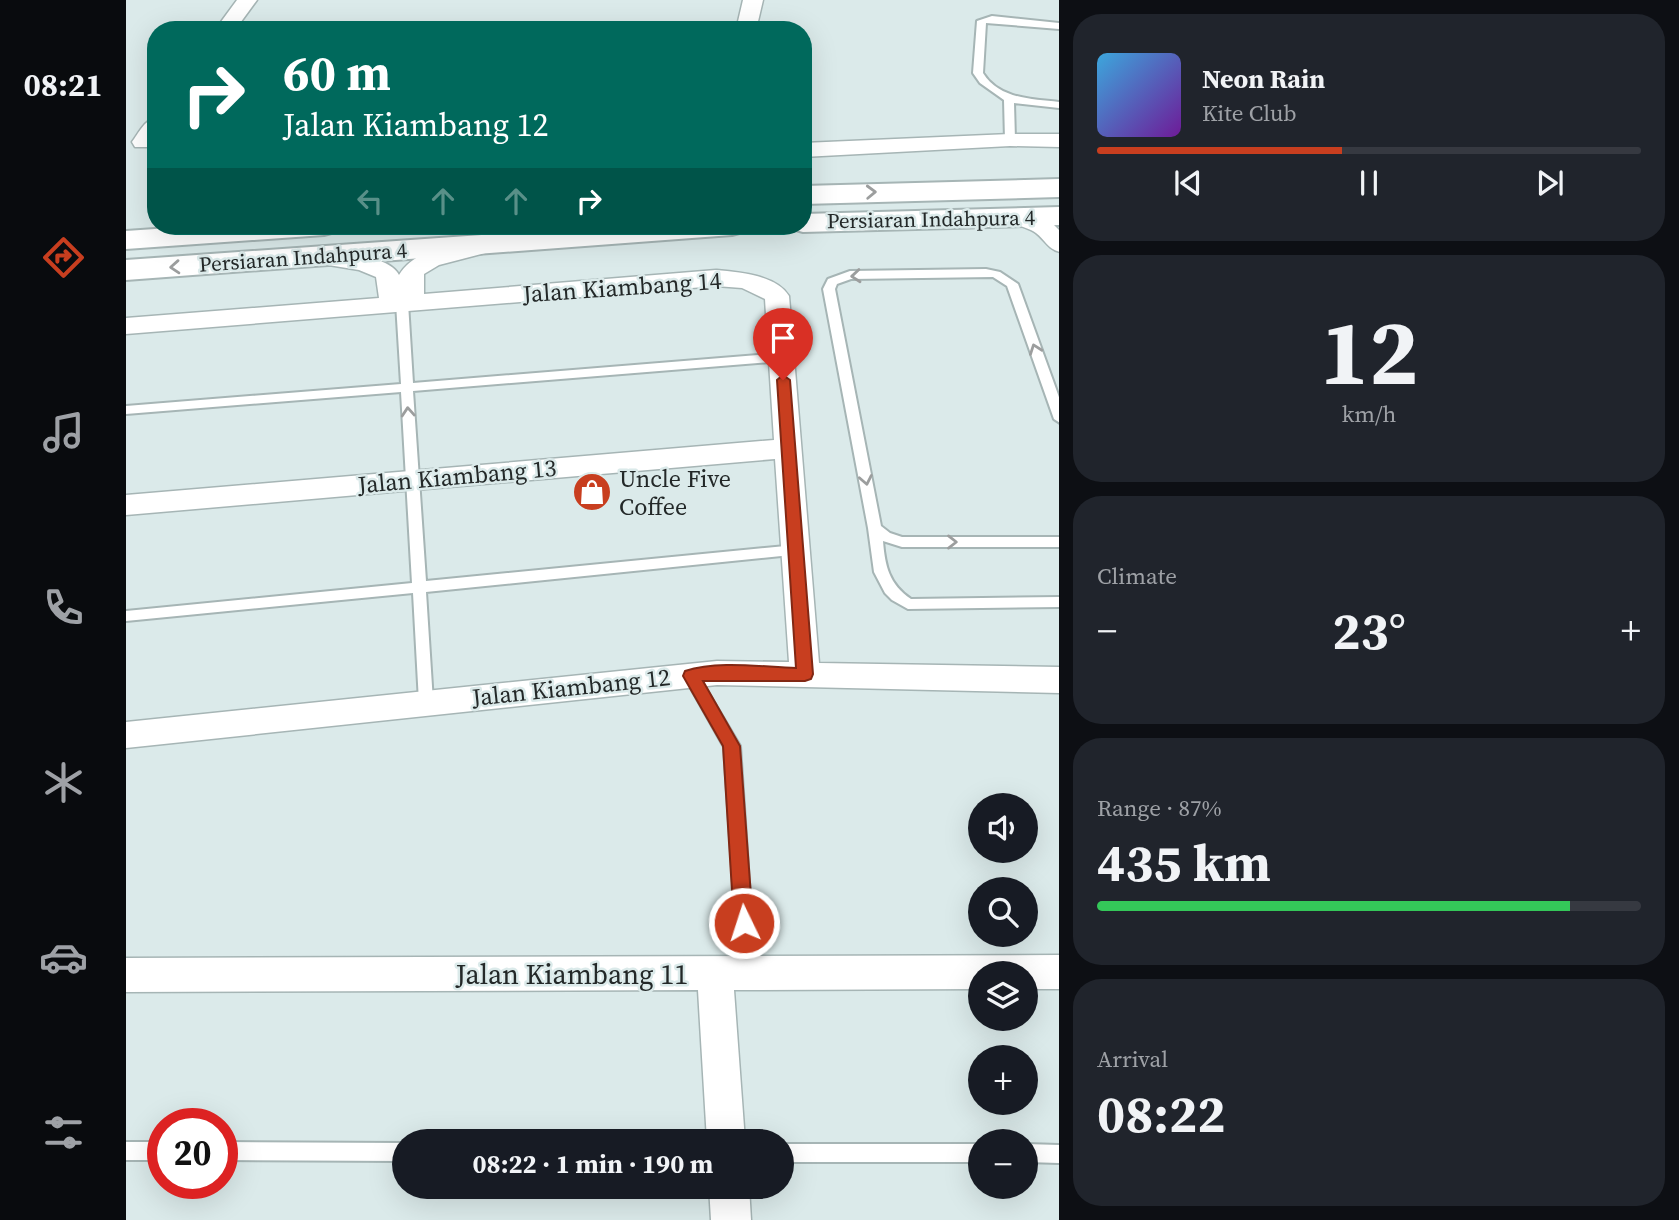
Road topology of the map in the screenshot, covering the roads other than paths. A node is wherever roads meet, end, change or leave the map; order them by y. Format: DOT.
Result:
graph roads {
  1 [pos="247,0"];
  2 [pos="753,0"];
  3 [pos="232,21"];
  4 [pos="748,21"];
  5 [pos="1059,26"];
  6 [pos="1009,99"];
  7 [pos="1059,105"];
  8 [pos="1010,140"];
  9 [pos="1059,141"];
  10 [pos="812,150"];
  11 [pos="1059,188"];
  12 [pos="812,195"];
  13 [pos="1016,216"];
  14 [pos="1059,216"];
  15 [pos="812,223"];
  16 [pos="197,235"];
  17 [pos="604,235"];
  18 [pos="126,240"];
  19 [pos="505,242"];
  20 [pos="1059,245"];
  21 [pos="313,256"];
  22 [pos="126,270"];
  23 [pos="402,303"];
  24 [pos="126,326"];
  25 [pos="782,357"];
  26 [pos="407,387"];
  27 [pos="126,410"];
  28 [pos="1059,415"];
  29 [pos="788,447"];
  30 [pos="413,480"];
  31 [pos="126,505"];
  32 [pos="875,528"];
  33 [pos="1059,542"];
  34 [pos="796,550"];
  35 [pos="419,587"];
  36 [pos="1059,602"];
  37 [pos="126,616"];
  38 [pos="805,674"];
  39 [pos="691,676"];
  40 [pos="1059,680"];
  41 [pos="426,702"];
  42 [pos="126,734"];
  43 [pos="1059,972"];
  44 [pos="731,974"];
  45 [pos="126,975"];
  46 [pos="726,1129"];
  47 [pos="126,1151"];
  48 [pos="147,1151"];
  49 [pos="238,1151"];
  50 [pos="392,1152"];
  51 [pos="794,1153"];
  52 [pos="968,1153"];
  53 [pos="1038,1153"];
  54 [pos="1059,1154"];
  55 [pos="730,1199"];
  56 [pos="731,1220"];
  1 -- 3 [label="street"];
  2 -- 4 [label="street"];
  5 -- 6 [label="lane"];
  6 -- 7 [label="lane"];
  6 -- 8 [label="lane"];
  8 -- 9 [label="street"];
  8 -- 10 [label="street"];
  12 -- 11 [label="main road, one-way"];
  13 -- 14 [label="main road, Persiaran Indahpura 4"];
  13 -- 15 [label="main road, Persiaran Indahpura 4"];
  13 -- 20 [label="street"];
  16 -- 18 [label="main road"];
  17 -- 19 [label="main road, Persiaran Indahpura 4"];
  19 -- 21 [label="main road, Persiaran Indahpura 4"];
  19 -- 23 [label="street"];
  21 -- 22 [label="main road, Persiaran Indahpura 4, one-way"];
  21 -- 23 [label="street"];
  23 -- 24 [label="street, Jalan Kiambang 14"];
  23 -- 25 [label="street, Jalan Kiambang 14"];
  23 -- 26 [label="lane"];
  25 -- 26 [label="lane"];
  25 -- 29 [label="street, Jalan Kiambang 14"];
  26 -- 27 [label="lane"];
  30 -- 26 [label="lane, one-way"];
  28 -- 32 [label="lane, one-way"];
  29 -- 30 [label="street, Jalan Kiambang 13"];
  29 -- 34 [label="street, Jalan Kiambang 14"];
  30 -- 31 [label="street, Jalan Kiambang 13"];
  30 -- 35 [label="lane"];
  32 -- 33 [label="lane, one-way"];
  32 -- 36 [label="lane"];
  34 -- 35 [label="lane"];
  34 -- 38 [label="street, Jalan Kiambang 14"];
  35 -- 37 [label="lane"];
  35 -- 41 [label="lane"];
  38 -- 39 [label="street, Jalan Kiambang 12"];
  38 -- 40 [label="street, Jalan Kiambang 12"];
  39 -- 41 [label="street, Jalan Kiambang 12"];
  39 -- 44 [label="lane"];
  41 -- 42 [label="street, Jalan Kiambang 12"];
  43 -- 44 [label="street, Jalan Kiambang 11"];
  44 -- 45 [label="street, Jalan Kiambang 11"];
  44 -- 46 [label="street"];
  47 -- 48 [label="lane"];
  49 -- 50 [label="lane"];
  51 -- 52 [label="lane"];
  53 -- 54 [label="lane"];
  55 -- 56 [label="street"];
}
